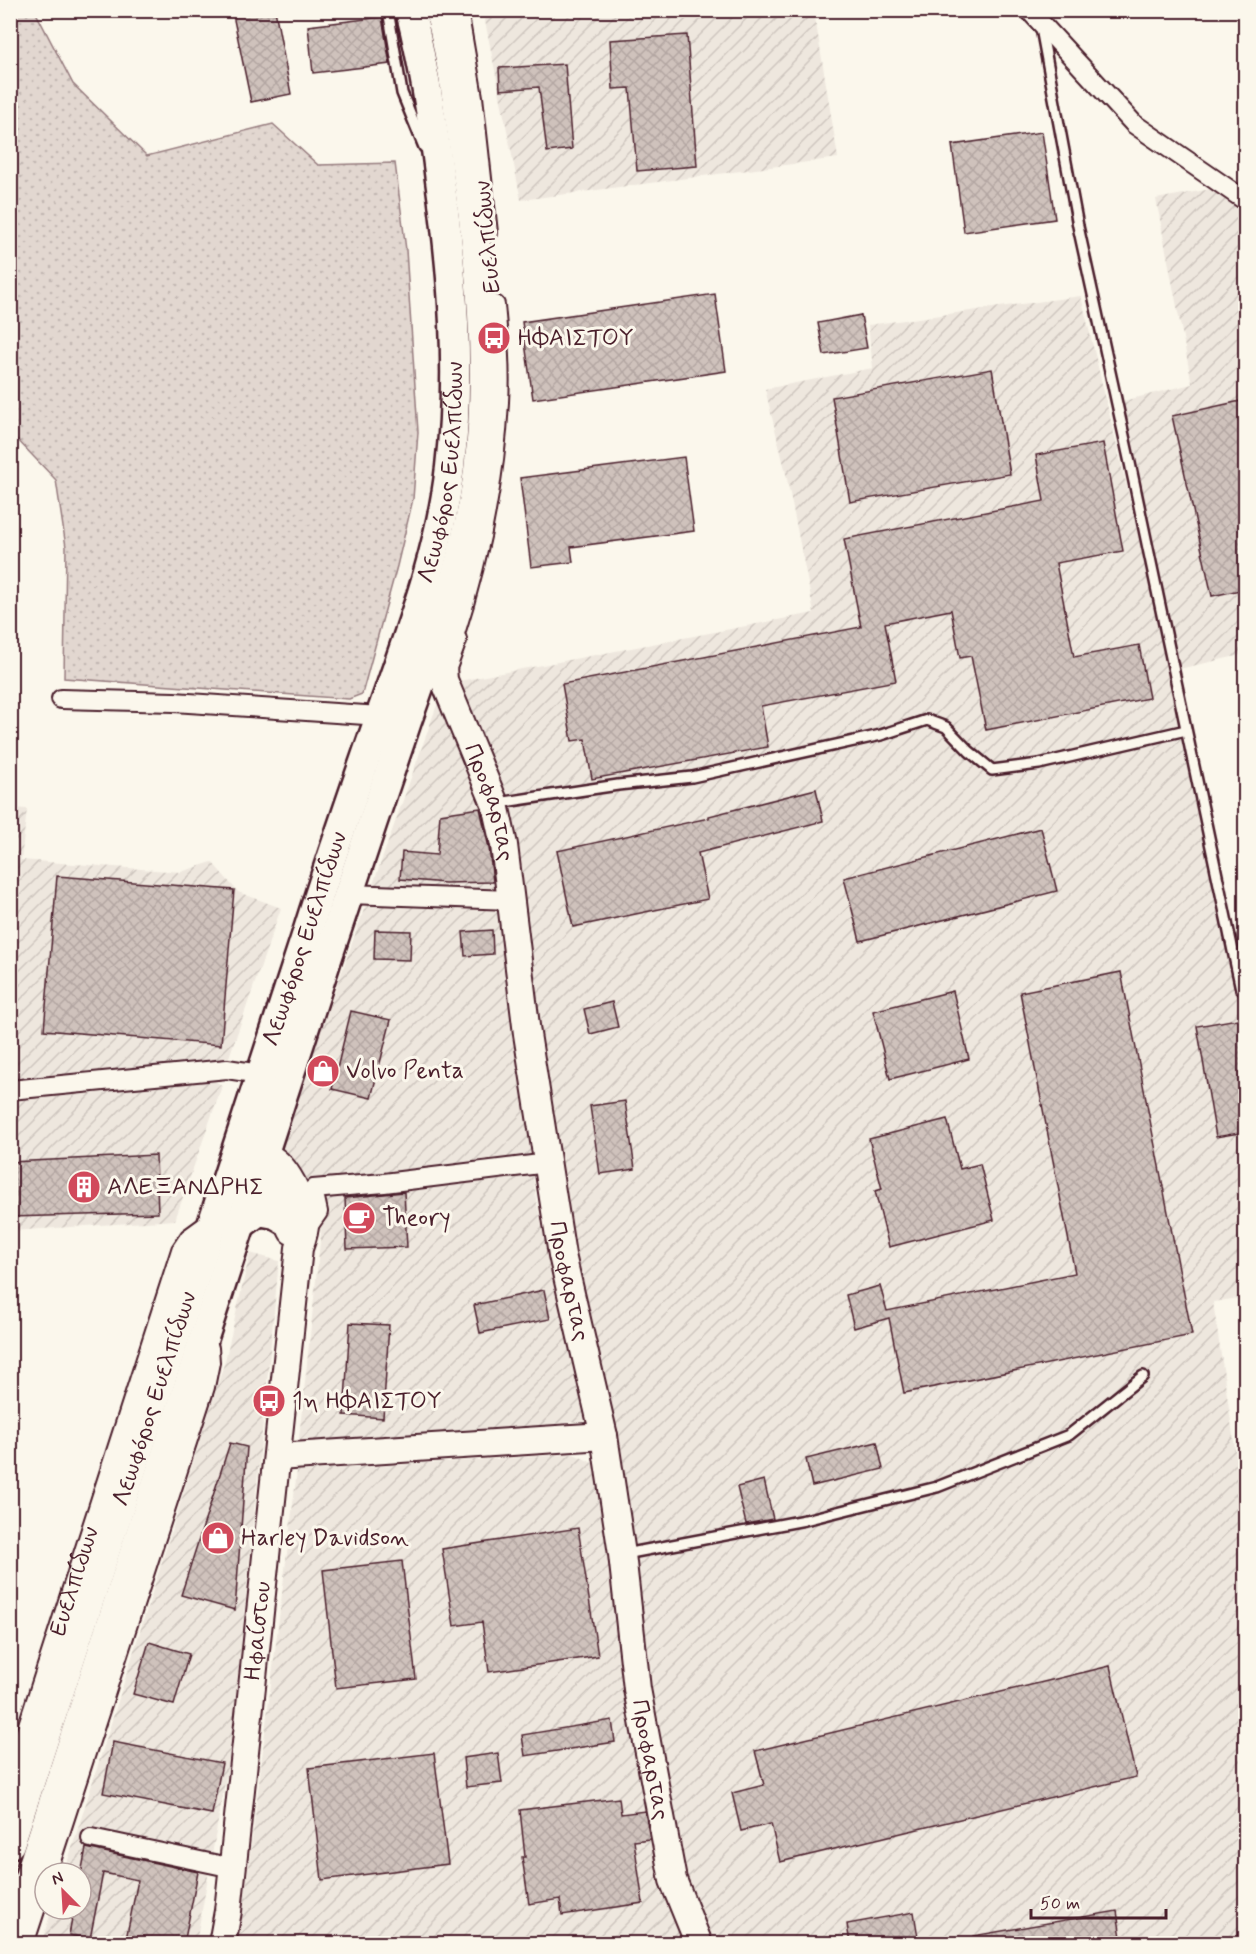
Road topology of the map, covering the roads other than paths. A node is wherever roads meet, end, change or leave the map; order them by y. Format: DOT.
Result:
graph roads {
  1 [pos="388,10"];
  2 [pos="410,10"];
  3 [pos="439,10"];
  4 [pos="458,10"];
  5 [pos="1034,17"];
  6 [pos="477,188"];
  7 [pos="442,190"];
  8 [pos="1245,201"];
  9 [pos="446,636"];
  10 [pos="61,699"];
  11 [pos="380,716"];
  12 [pos="1186,730"];
  13 [pos="495,804"];
  14 [pos="349,894"];
  15 [pos="510,900"];
  16 [pos="1241,989"];
  17 [pos="260,1074"];
  18 [pos="10,1090"];
  19 [pos="267,1143"];
  20 [pos="548,1163"];
  21 [pos="239,1167"];
  22 [pos="212,1222"];
  23 [pos="240,1225"];
  24 [pos="297,1234"];
  25 [pos="1143,1376"];
  26 [pos="604,1436"];
  27 [pos="277,1457"];
  28 [pos="622,1554"];
  29 [pos="79,1748"];
  30 [pos="10,1782"];
  31 [pos="91,1838"];
  32 [pos="10,1844"];
  33 [pos="50,1861"];
  34 [pos="233,1869"];
  35 [pos="33,1917"];
  36 [pos="10,1936"];
  37 [pos="24,1944"];
  38 [pos="222,1944"];
  39 [pos="699,1944"];
  1 -- 7 [label="lane"];
  2 -- 7 [label="main road, Λεωφόρος Ευελπίδων"];
  3 -- 6 [label="main road, Λεωφόρος Ευελπίδων"];
  4 -- 6 [label="street, Ευελπίδων"];
  5 -- 8 [label="street"];
  5 -- 12 [label="lane"];
  6 -- 9 [label="main road, Λεωφόρος Ευελπίδων"];
  7 -- 11 [label="main road, Λεωφόρος Ευελπίδων"];
  9 -- 13 [label="street, Προφαρτας"];
  9 -- 14 [label="main road, Λεωφόρος Ευελπίδων"];
  10 -- 11 [label="street"];
  11 -- 17 [label="main road, Λεωφόρος Ευελπίδων"];
  12 -- 13 [label="lane"];
  12 -- 16 [label="lane"];
  13 -- 15 [label="street, Προφαρτας"];
  14 -- 15 [label="street"];
  14 -- 19 [label="main road, Λεωφόρος Ευελπίδων"];
  15 -- 20 [label="street, Προφαρτας"];
  17 -- 18 [label="street"];
  17 -- 21 [label="main road, Λεωφόρος Ευελπίδων"];
  19 -- 21 [label="main road, Λεωφόρος Ευελπίδων"];
  19 -- 24 [label="street, Ηφαίστου"];
  20 -- 24 [label="street"];
  20 -- 26 [label="street, Προφαρτας"];
  21 -- 22 [label="main road, Λεωφόρος Ευελπίδων"];
  21 -- 23 [label="main road, Λεωφόρος Ευελπίδων"];
  21 -- 24 [label="street"];
  22 -- 30 [label="street, Ευελπίδων"];
  22 -- 32 [label="main road, Λεωφόρος Ευελπίδων"];
  23 -- 24 [label="main road"];
  23 -- 29 [label="main road, Λεωφόρος Ευελπίδων"];
  24 -- 27 [label="street, Ηφαίστου"];
  25 -- 28 [label="lane"];
  26 -- 27 [label="street"];
  26 -- 28 [label="street, Προφαρτας"];
  27 -- 34 [label="street, Ηφαίστου"];
  28 -- 39 [label="street, Προφαρτας"];
  29 -- 33 [label="street"];
  29 -- 36 [label="main road, Λεωφόρος Ευελπίδων"];
  31 -- 34 [label="street"];
  34 -- 38 [label="street, Ηφαίστου"];
  35 -- 37 [label="street"];
}
